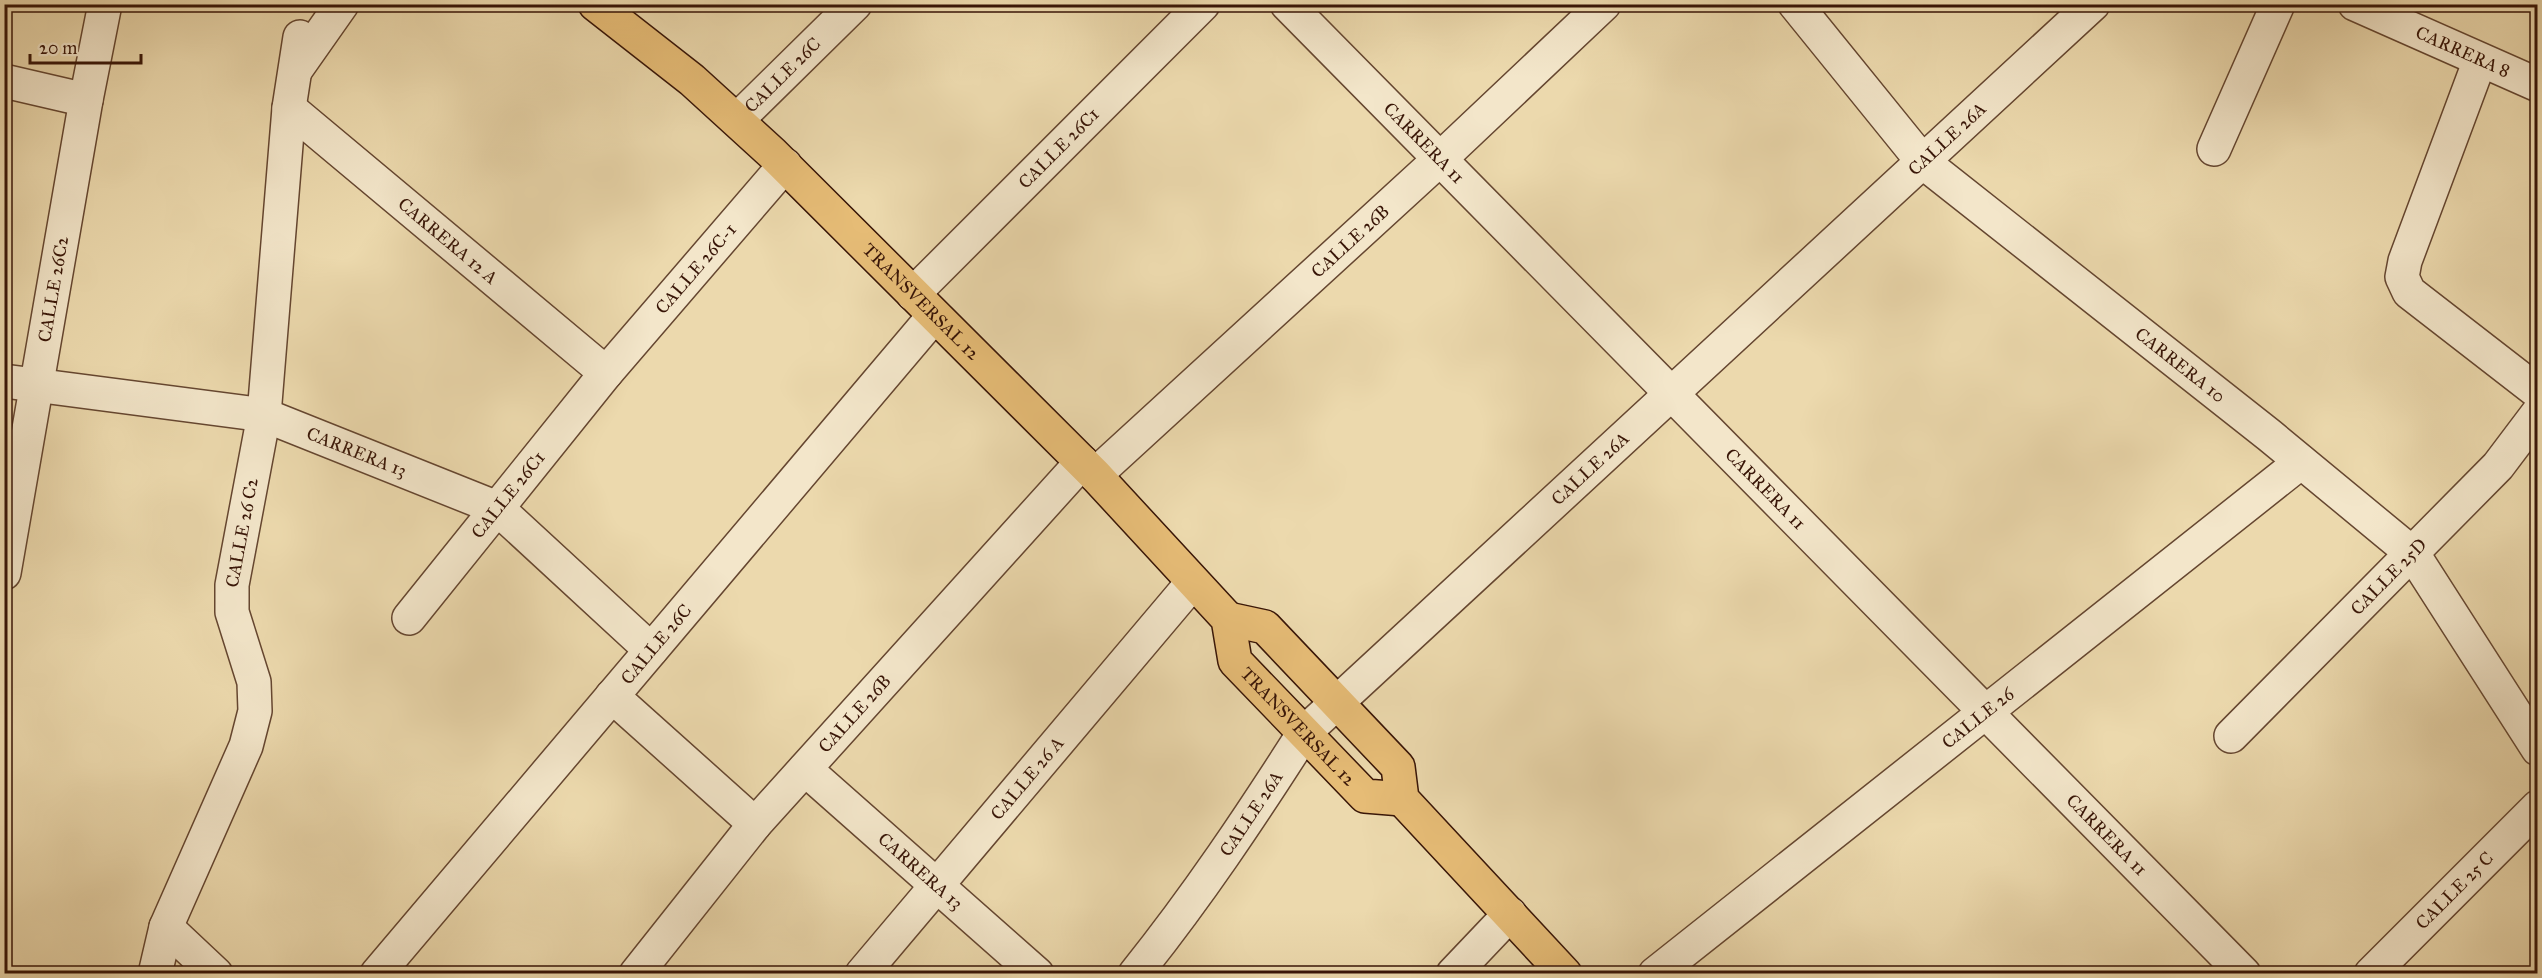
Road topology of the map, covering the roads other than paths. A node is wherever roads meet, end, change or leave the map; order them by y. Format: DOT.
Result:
graph roads {
  1 [pos="105,4"];
  2 [pos="342,4"];
  3 [pos="595,4"];
  4 [pos="855,4"];
  5 [pos="1203,4"];
  6 [pos="1287,4"];
  7 [pos="1604,4"];
  8 [pos="1795,4"];
  9 [pos="2093,4"];
  10 [pos="2278,4"];
  11 [pos="2355,4"];
  12 [pos="2410,15"];
  13 [pos="300,36"];
  14 [pos="2480,60"];
  15 [pos="294,72"];
  16 [pos="4,81"];
  17 [pos="2538,85"];
  18 [pos="86,100"];
  19 [pos="289,108"];
  20 [pos="737,120"];
  21 [pos="2214,150"];
  22 [pos="1440,159"];
  23 [pos="1923,162"];
  24 [pos="785,165"];
  25 [pos="923,305"];
  26 [pos="606,373"];
  27 [pos="4,381"];
  28 [pos="36,386"];
  29 [pos="2538,392"];
  30 [pos="1671,394"];
  31 [pos="2538,413"];
  32 [pos="264,415"];
  33 [pos="2301,462"];
  34 [pos="1089,469"];
  35 [pos="497,508"];
  36 [pos="2413,554"];
  37 [pos="4,573"];
  38 [pos="1193,582"];
  39 [pos="409,618"];
  40 [pos="1228,619"];
  41 [pos="651,650"];
  42 [pos="612,696"];
  43 [pos="1337,703"];
  44 [pos="1985,712"];
  45 [pos="1304,733"];
  46 [pos="2231,736"];
  47 [pos="2538,749"];
  48 [pos="805,769"];
  49 [pos="1402,799"];
  50 [pos="2538,807"];
  51 [pos="755,824"];
  52 [pos="936,886"];
  53 [pos="1510,914"];
  54 [pos="166,927"];
  55 [pos="155,974"];
  56 [pos="216,974"];
  57 [pos="377,974"];
  58 [pos="636,974"];
  59 [pos="862,974"];
  60 [pos="1037,974"];
  61 [pos="1135,974"];
  62 [pos="1453,974"];
  63 [pos="1565,974"];
  64 [pos="1655,974"];
  65 [pos="2244,974"];
  66 [pos="2371,974"];
  1 -- 18 [label="street, CALLE 26C2"];
  2 -- 15 [label="street, CALLE 26 C2"];
  3 -- 20 [label="main road, TRANSVERSAL 12"];
  4 -- 20 [label="street, CALLE 26C"];
  5 -- 25 [label="street, CALLE 26C1"];
  6 -- 22 [label="street, CARRERA 11"];
  7 -- 22 [label="street, CALLE 26B"];
  8 -- 23 [label="street, CARRERA 10"];
  9 -- 23 [label="street, CALLE 26A"];
  10 -- 21 [label="street"];
  11 -- 12 [label="street, CARRERA 8"];
  12 -- 14 [label="street, CARRERA 8"];
  13 -- 15 [label="street, CALLE 26 C2"];
  14 -- 17 [label="street, CARRERA 8"];
  14 -- 29 [label="street"];
  15 -- 19 [label="street, CALLE 26 C2"];
  16 -- 18 [label="street"];
  18 -- 28 [label="street, CALLE 26C2"];
  19 -- 26 [label="street, CARRERA 12 A"];
  19 -- 32 [label="street, CALLE 26 C2"];
  20 -- 24 [label="main road, TRANSVERSAL 12"];
  22 -- 30 [label="street, CARRERA 11"];
  22 -- 34 [label="street, CALLE 26B"];
  23 -- 30 [label="street, CALLE 26A"];
  23 -- 33 [label="street, CARRERA 10"];
  24 -- 25 [label="main road, TRANSVERSAL 12"];
  24 -- 26 [label="street, CALLE 26C-1"];
  25 -- 34 [label="main road, TRANSVERSAL 12"];
  25 -- 41 [label="street, CALLE 26C"];
  26 -- 35 [label="street, CALLE 26C1"];
  27 -- 28 [label="street, CARRERA 13"];
  28 -- 32 [label="street, CARRERA 13"];
  28 -- 37 [label="street, CALLE 26C2"];
  30 -- 43 [label="street, CALLE 26A"];
  30 -- 44 [label="street, CARRERA 11"];
  31 -- 36 [label="street, CALLE 25D"];
  32 -- 35 [label="street, CARRERA 13"];
  32 -- 54 [label="street, CALLE 26 C2"];
  33 -- 36 [label="street, CARRERA 10"];
  33 -- 44 [label="street, CALLE 26"];
  34 -- 38 [label="main road, TRANSVERSAL 12"];
  34 -- 48 [label="street, CALLE 26B"];
  35 -- 39 [label="street, CALLE 26C1"];
  35 -- 41 [label="street, CARRERA 13"];
  36 -- 46 [label="street, CALLE 25D"];
  36 -- 47 [label="street, CARRERA 10"];
  38 -- 40 [label="main road, TRANSVERSAL 12"];
  38 -- 52 [label="street, CALLE 26 A"];
  40 -- 43 [label="main road"];
  40 -- 45 [label="main road, TRANSVERSAL 12"];
  41 -- 42 [label="street, CALLE 26C"];
  42 -- 51 [label="street"];
  42 -- 57 [label="street, CALLE 26C"];
  43 -- 45 [label="street, CALLE 26A"];
  43 -- 49 [label="main road"];
  44 -- 64 [label="street, CALLE 26"];
  44 -- 65 [label="street, CARRERA 11"];
  45 -- 49 [label="main road, TRANSVERSAL 12"];
  45 -- 61 [label="street, CALLE 26A"];
  48 -- 51 [label="street, CALLE 26B"];
  48 -- 52 [label="street, CARRERA 13"];
  49 -- 53 [label="main road"];
  50 -- 66 [label="street, CALLE 25 C"];
  51 -- 58 [label="street, CALLE 26B"];
  52 -- 59 [label="street, CALLE 26 A"];
  52 -- 60 [label="street, CARRERA 13"];
  53 -- 62 [label="street"];
  53 -- 63 [label="main road"];
  54 -- 55 [label="street, CALLE 26 C2"];
  54 -- 56 [label="street"];
}
